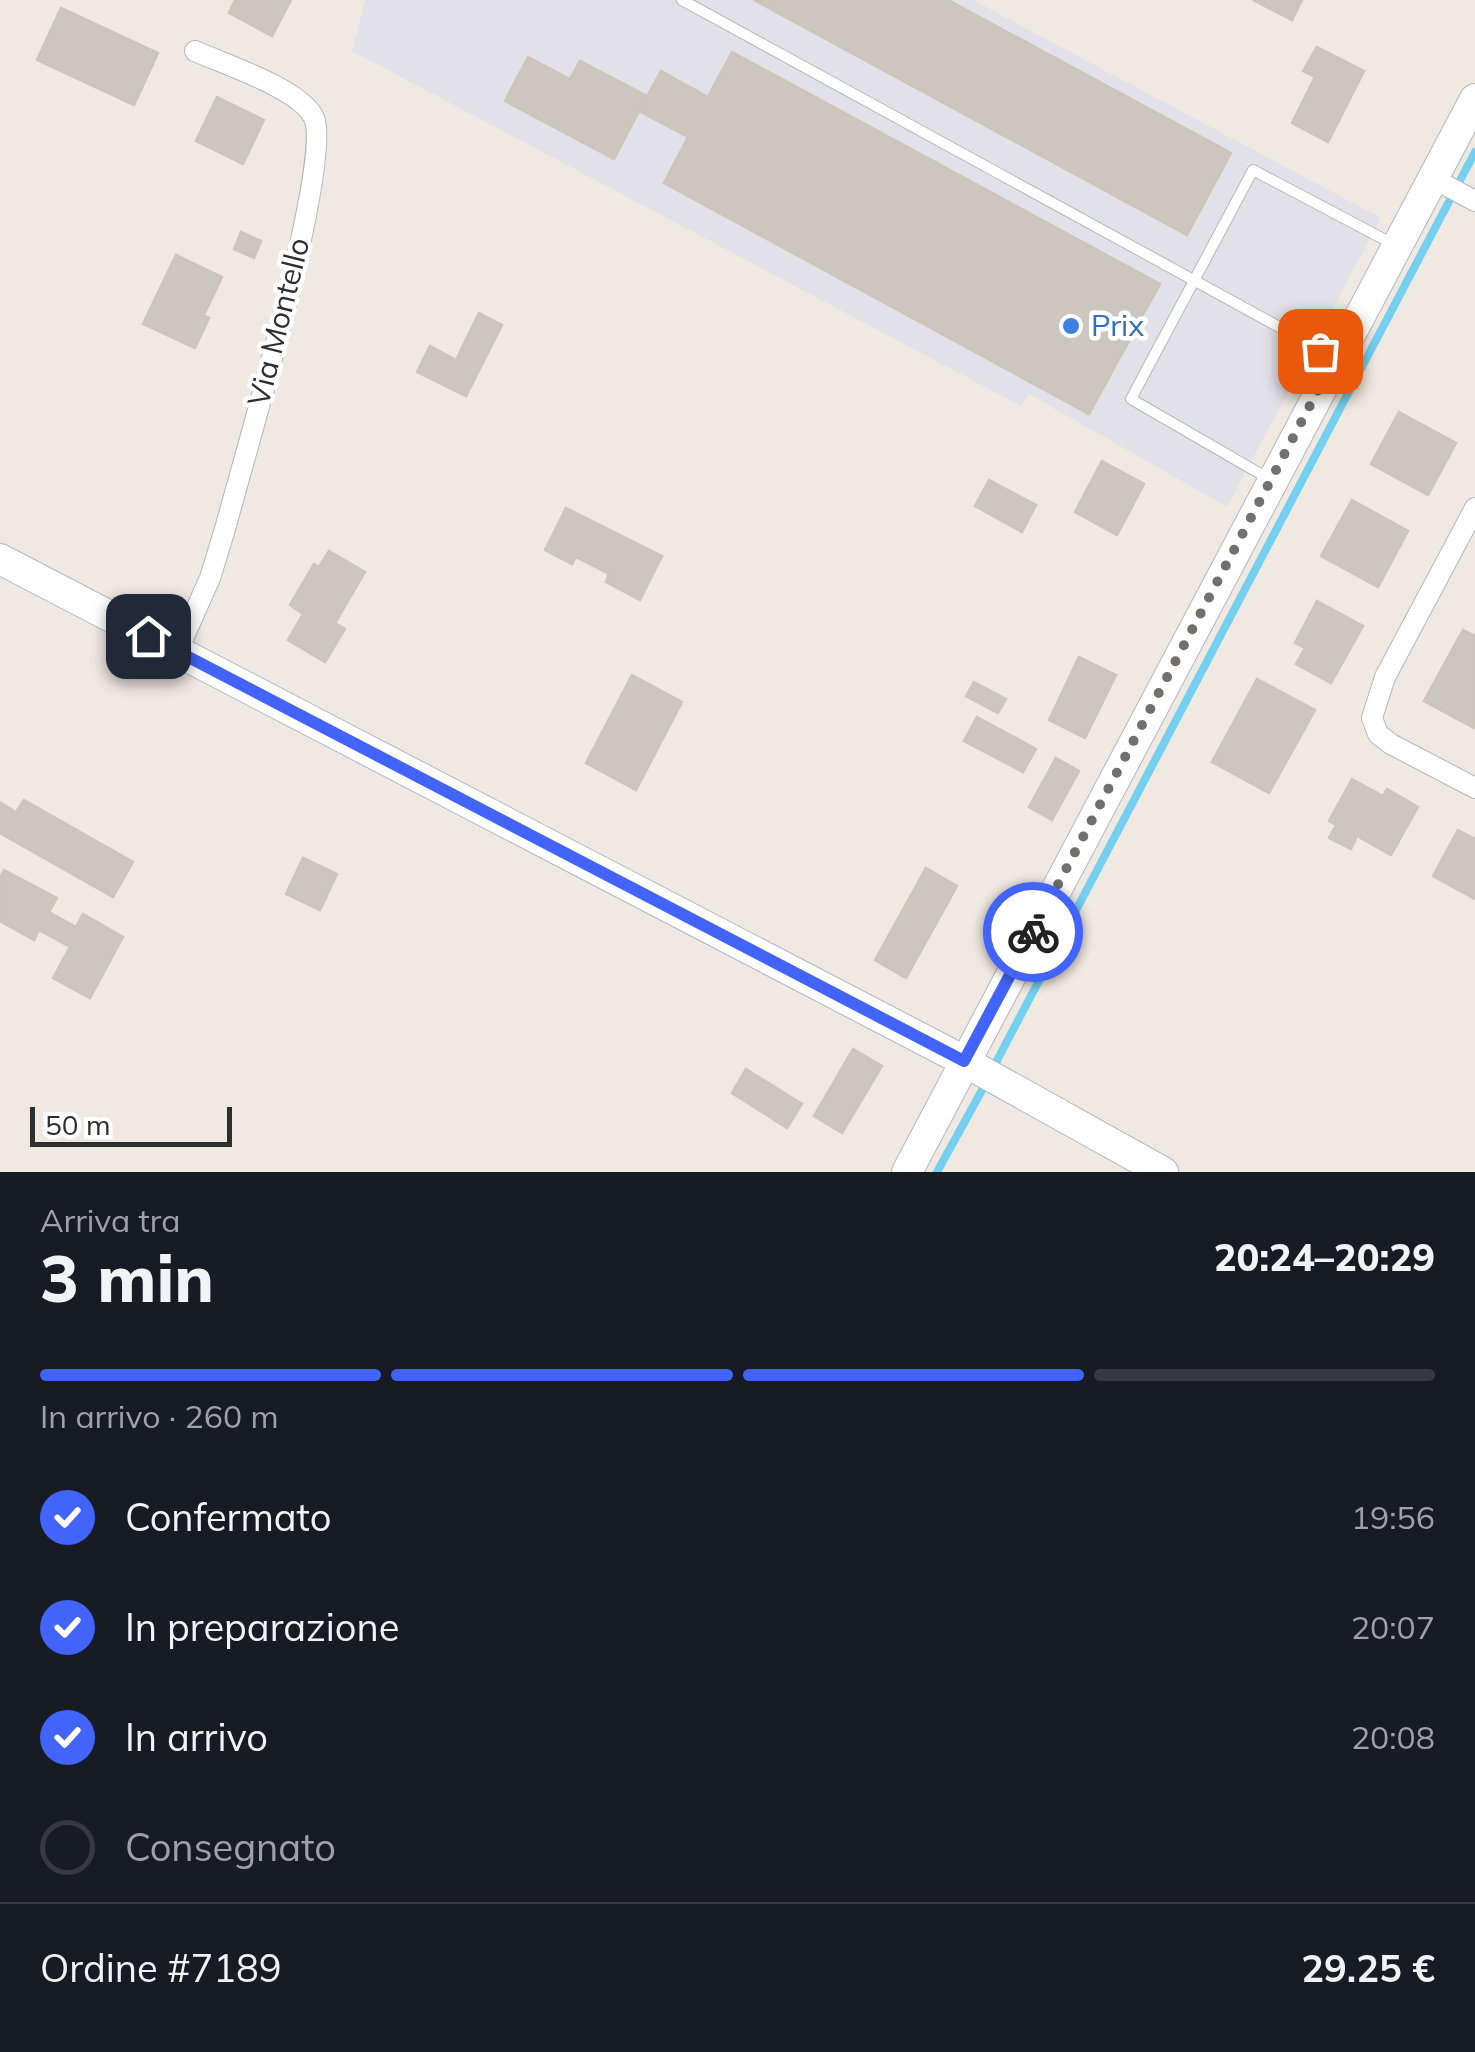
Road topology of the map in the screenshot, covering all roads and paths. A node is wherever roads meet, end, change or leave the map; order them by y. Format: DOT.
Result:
graph roads {
  1 [pos="682,0"];
  2 [pos="195,50"];
  3 [pos="1475,99"];
  4 [pos="1440,182"];
  5 [pos="1472,199"];
  6 [pos="1396,246"];
  7 [pos="1194,284"];
  8 [pos="1335,358"];
  9 [pos="1273,482"];
  10 [pos="1475,508"];
  11 [pos="0,560"];
  12 [pos="177,652"];
  13 [pos="1475,788"];
  14 [pos="983,1072"];
  15 [pos="907,1172"];
  16 [pos="1163,1172"];
  1 -- 7 [label="lane"];
  2 -- 12 [label="street, Via Montello"];
  3 -- 4 [label="street"];
  4 -- 5 [label="street"];
  4 -- 6 [label="street"];
  6 -- 7 [label="lane"];
  6 -- 8 [label="street"];
  7 -- 8 [label="lane"];
  7 -- 9 [label="lane"];
  8 -- 9 [label="street"];
  9 -- 14 [label="street"];
  10 -- 13 [label="street"];
  11 -- 12 [label="street"];
  12 -- 14 [label="street"];
  14 -- 15 [label="street"];
  14 -- 16 [label="street"];
}
